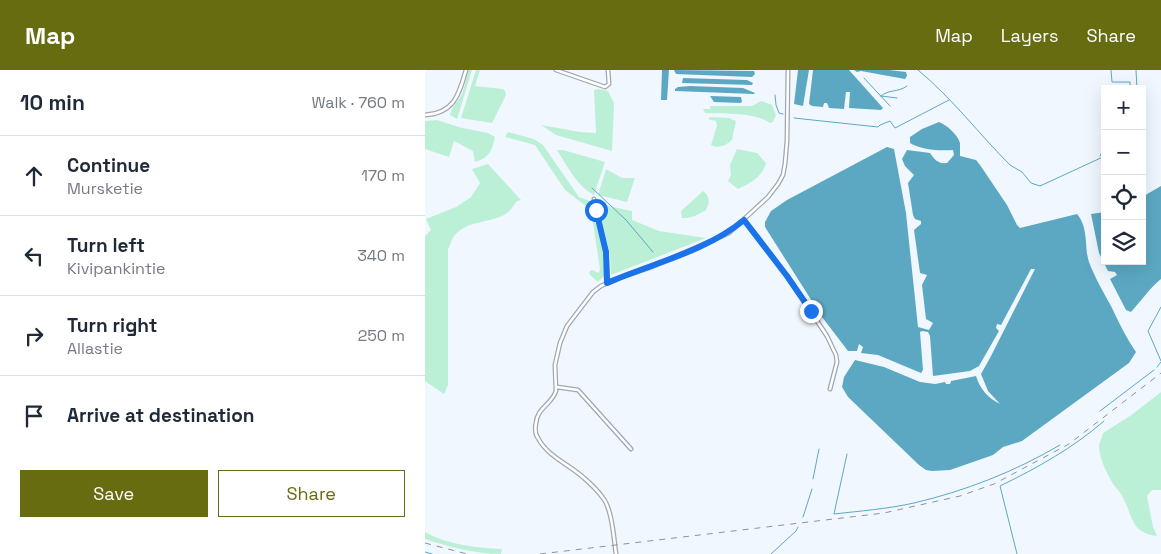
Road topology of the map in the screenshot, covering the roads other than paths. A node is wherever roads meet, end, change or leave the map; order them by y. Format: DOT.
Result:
graph roads {
  1 [pos="466,70"];
  2 [pos="556,70"];
  3 [pos="608,70"];
  4 [pos="788,70"];
  5 [pos="425,115"];
  6 [pos="594,199"];
  7 [pos="744,220"];
  8 [pos="607,283"];
  9 [pos="556,386"];
  10 [pos="830,389"];
  11 [pos="631,449"];
  12 [pos="616,554"];
  1 -- 5 [label="street"];
  2 -- 3 [label="street"];
  4 -- 7 [label="street"];
  6 -- 8 [label="street"];
  7 -- 8 [label="street"];
  7 -- 10 [label="street"];
  8 -- 9 [label="street"];
  9 -- 11 [label="street"];
  9 -- 12 [label="street"];
}
